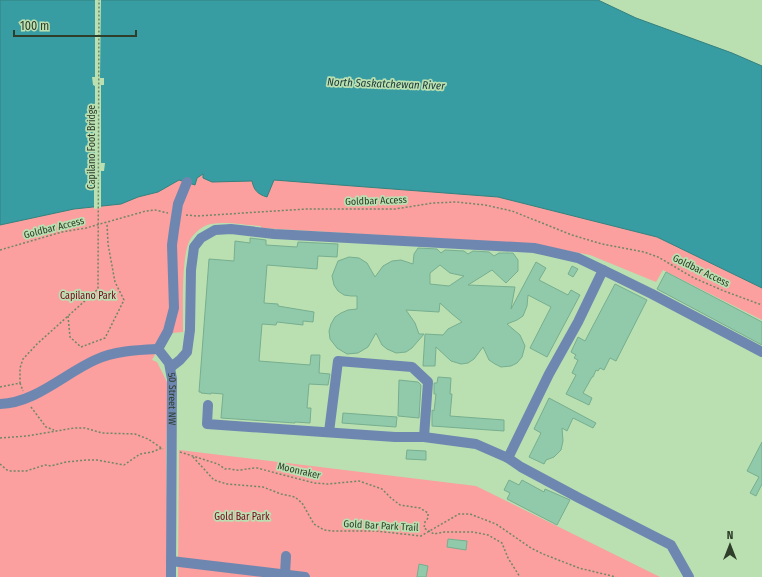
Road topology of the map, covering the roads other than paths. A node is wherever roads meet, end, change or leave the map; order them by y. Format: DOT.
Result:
graph roads {
  1 [pos="187,182"];
  2 [pos="604,270"];
  3 [pos="158,349"];
  4 [pos="762,352"];
  5 [pos="171,367"];
  6 [pos="0,404"];
  7 [pos="208,405"];
  8 [pos="329,432"];
  9 [pos="424,437"];
  10 [pos="508,458"];
  11 [pos="286,556"];
  12 [pos="171,561"];
  13 [pos="285,574"];
  14 [pos="171,577"];
  15 [pos="305,577"];
  16 [pos="689,577"];
  1 -- 3 [label="street"];
  2 -- 4 [label="street"];
  2 -- 5 [label="street"];
  2 -- 10 [label="street"];
  3 -- 5 [label="street, 50 Street NW"];
  3 -- 6 [label="street"];
  5 -- 12 [label="street, 50 Street NW"];
  7 -- 8 [label="street"];
  8 -- 9 [label="street"];
  8 -- 9 [label="street"];
  9 -- 10 [label="street"];
  10 -- 16 [label="street"];
  11 -- 13 [label="street"];
  12 -- 13 [label="street"];
  12 -- 14 [label="street, 50 Street NW"];
  13 -- 15 [label="street"];
}
